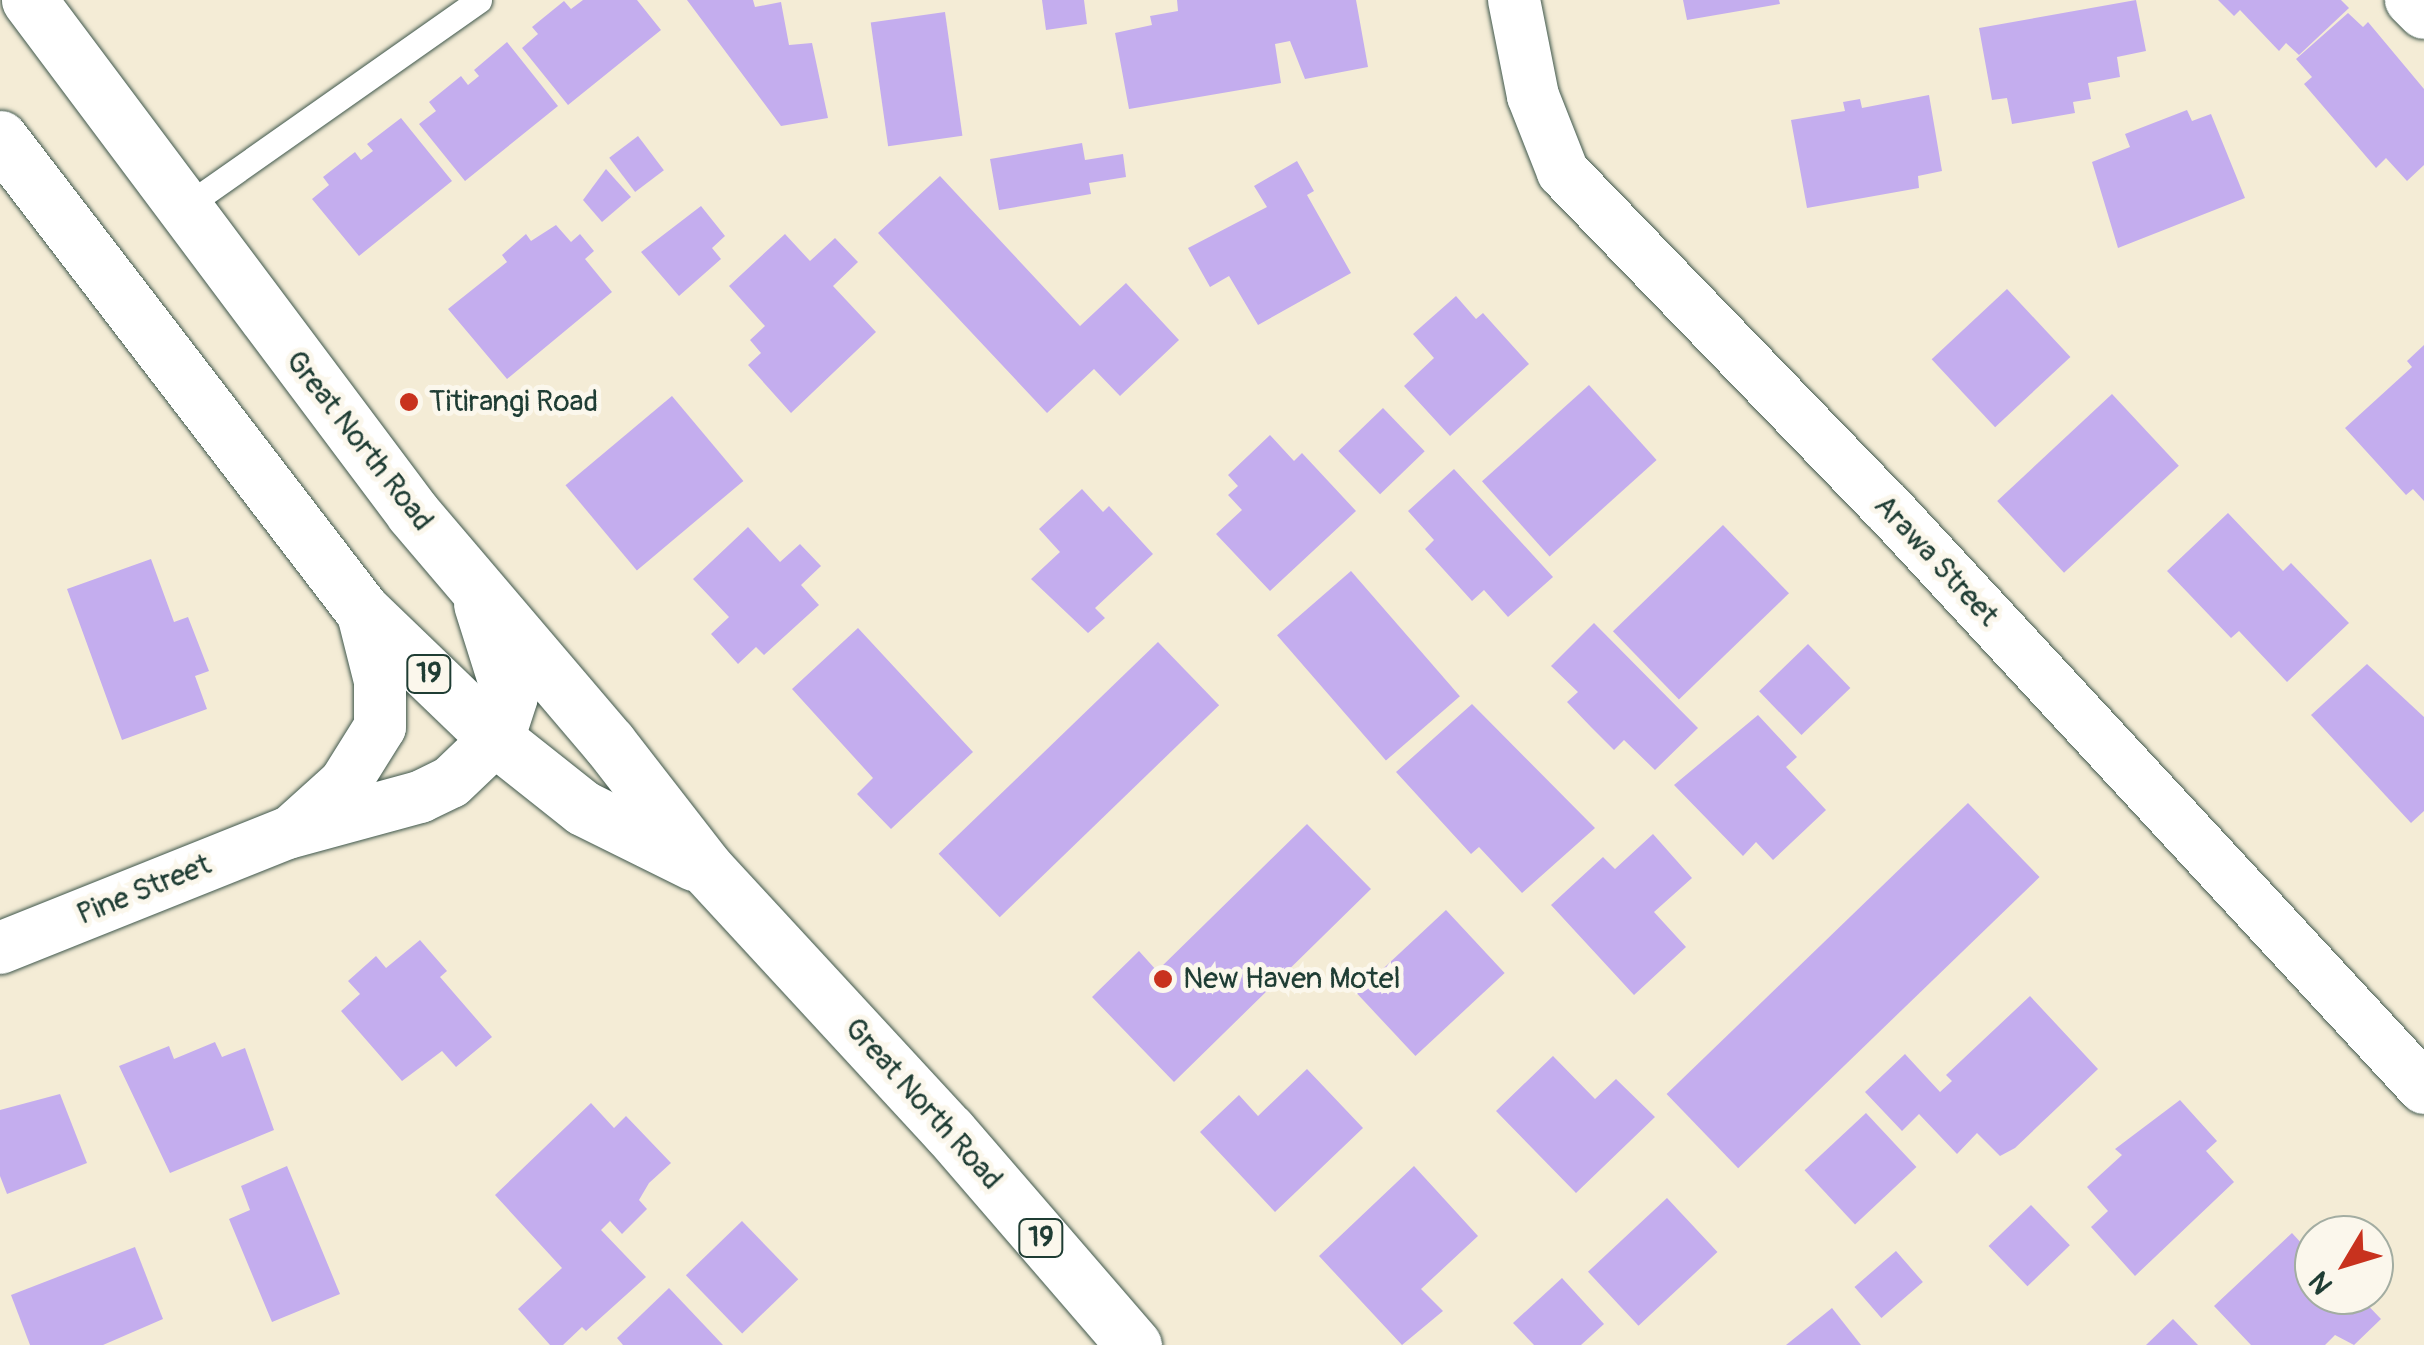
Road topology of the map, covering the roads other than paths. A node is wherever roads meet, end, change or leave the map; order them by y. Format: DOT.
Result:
graph roads {
  1 [pos="29,0"];
  2 [pos="479,0"];
  3 [pos="1514,0"];
  4 [pos="2411,0"];
  5 [pos="2424,13"];
  6 [pos="0,138"];
  7 [pos="182,209"];
  8 [pos="472,578"];
  9 [pos="362,610"];
  10 [pos="496,739"];
  11 [pos="288,833"];
  12 [pos="706,868"];
  13 [pos="0,948"];
  14 [pos="2424,1088"];
  15 [pos="1134,1345"];
  1 -- 7 [label="main road, Great North Road / 19"];
  2 -- 7 [label="lane"];
  3 -- 14 [label="street, Arawa Street"];
  4 -- 5 [label="street"];
  6 -- 9 [label="main road, Great North Road / 19"];
  7 -- 8 [label="main road, Great North Road / 19"];
  8 -- 10 [label="main road"];
  8 -- 12 [label="main road, Great North Road / 19"];
  9 -- 10 [label="main road, Great North Road / 19"];
  9 -- 11 [label="street, Pine Street"];
  10 -- 11 [label="street, Pine Street"];
  10 -- 12 [label="main road, Great North Road / 19"];
  11 -- 13 [label="street, Pine Street"];
  12 -- 15 [label="main road, Great North Road / 19"];
}
